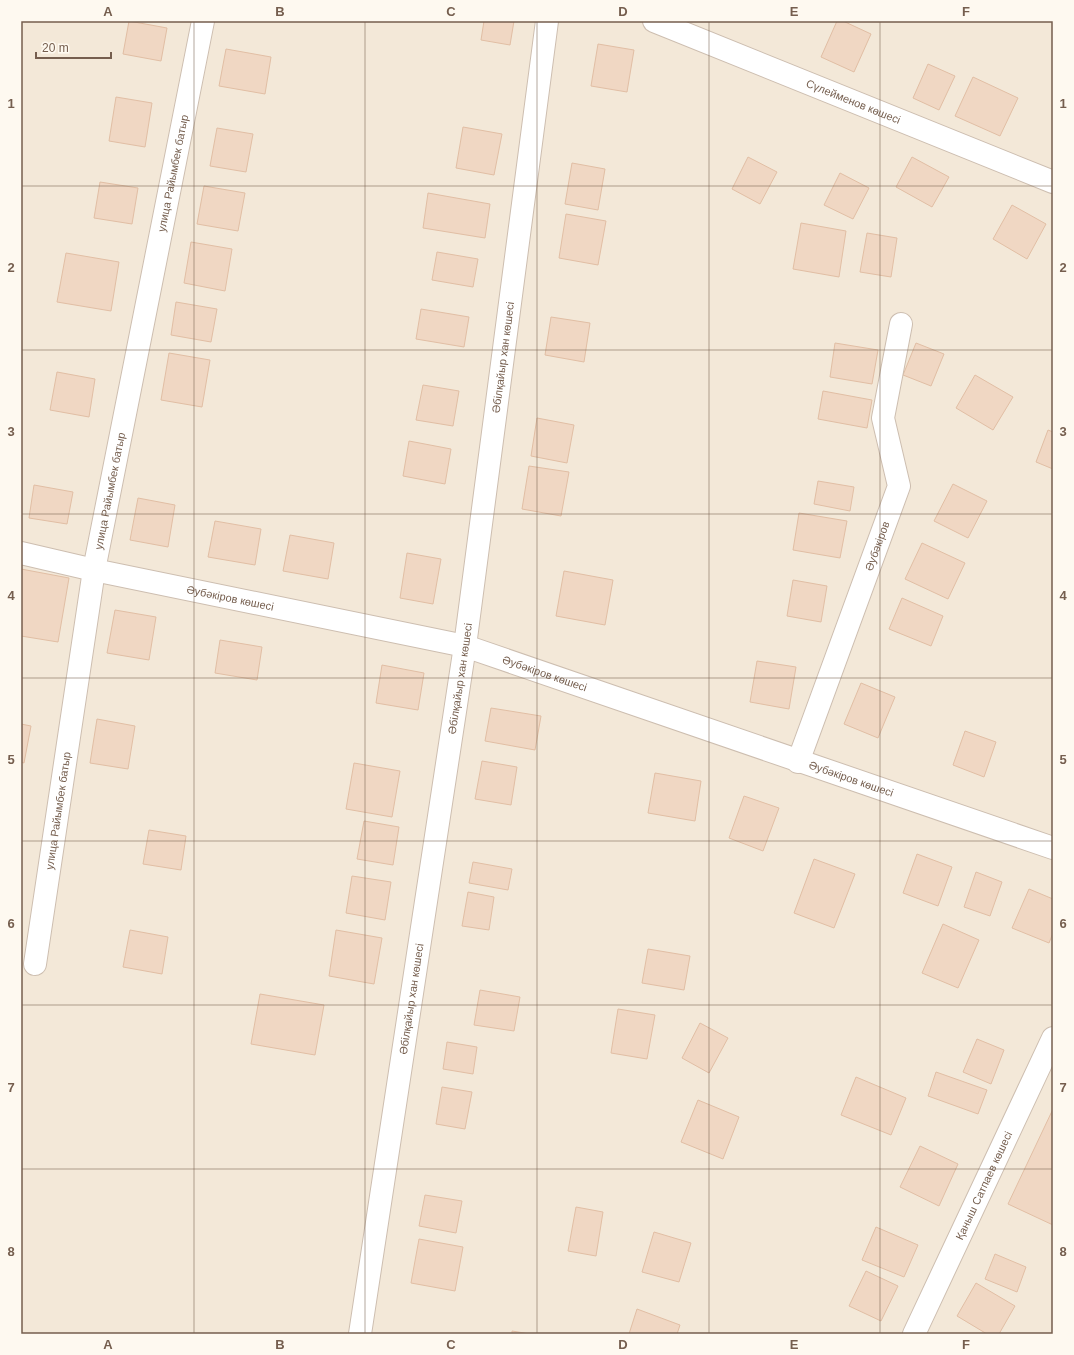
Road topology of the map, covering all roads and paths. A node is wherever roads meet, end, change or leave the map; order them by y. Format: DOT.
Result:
graph roads {
  1 [pos="203,21"];
  2 [pos="546,21"];
  3 [pos="654,21"];
  4 [pos="1053,182"];
  5 [pos="901,324"];
  6 [pos="21,553"];
  7 [pos="94,570"];
  8 [pos="465,646"];
  9 [pos="798,762"];
  10 [pos="1053,848"];
  11 [pos="35,964"];
  12 [pos="1053,1038"];
  13 [pos="360,1334"];
  14 [pos="914,1334"];
  1 -- 7 [label="street, улица Райымбек батыр"];
  2 -- 8 [label="street, Әбілқайыр хан көшесі"];
  3 -- 4 [label="street, Сүлейменов көшесі"];
  5 -- 9 [label="street, Әубәкіров"];
  6 -- 7 [label="street, Әубәкіров көшесі"];
  7 -- 8 [label="street, Әубәкіров көшесі"];
  7 -- 11 [label="street, улица Райымбек батыр"];
  8 -- 9 [label="street, Әубәкіров көшесі"];
  8 -- 13 [label="street, Әбілқайыр хан көшесі"];
  9 -- 10 [label="street, Әубәкіров көшесі"];
  12 -- 14 [label="street, Қаныш Сатпаев көшесі"];
}
